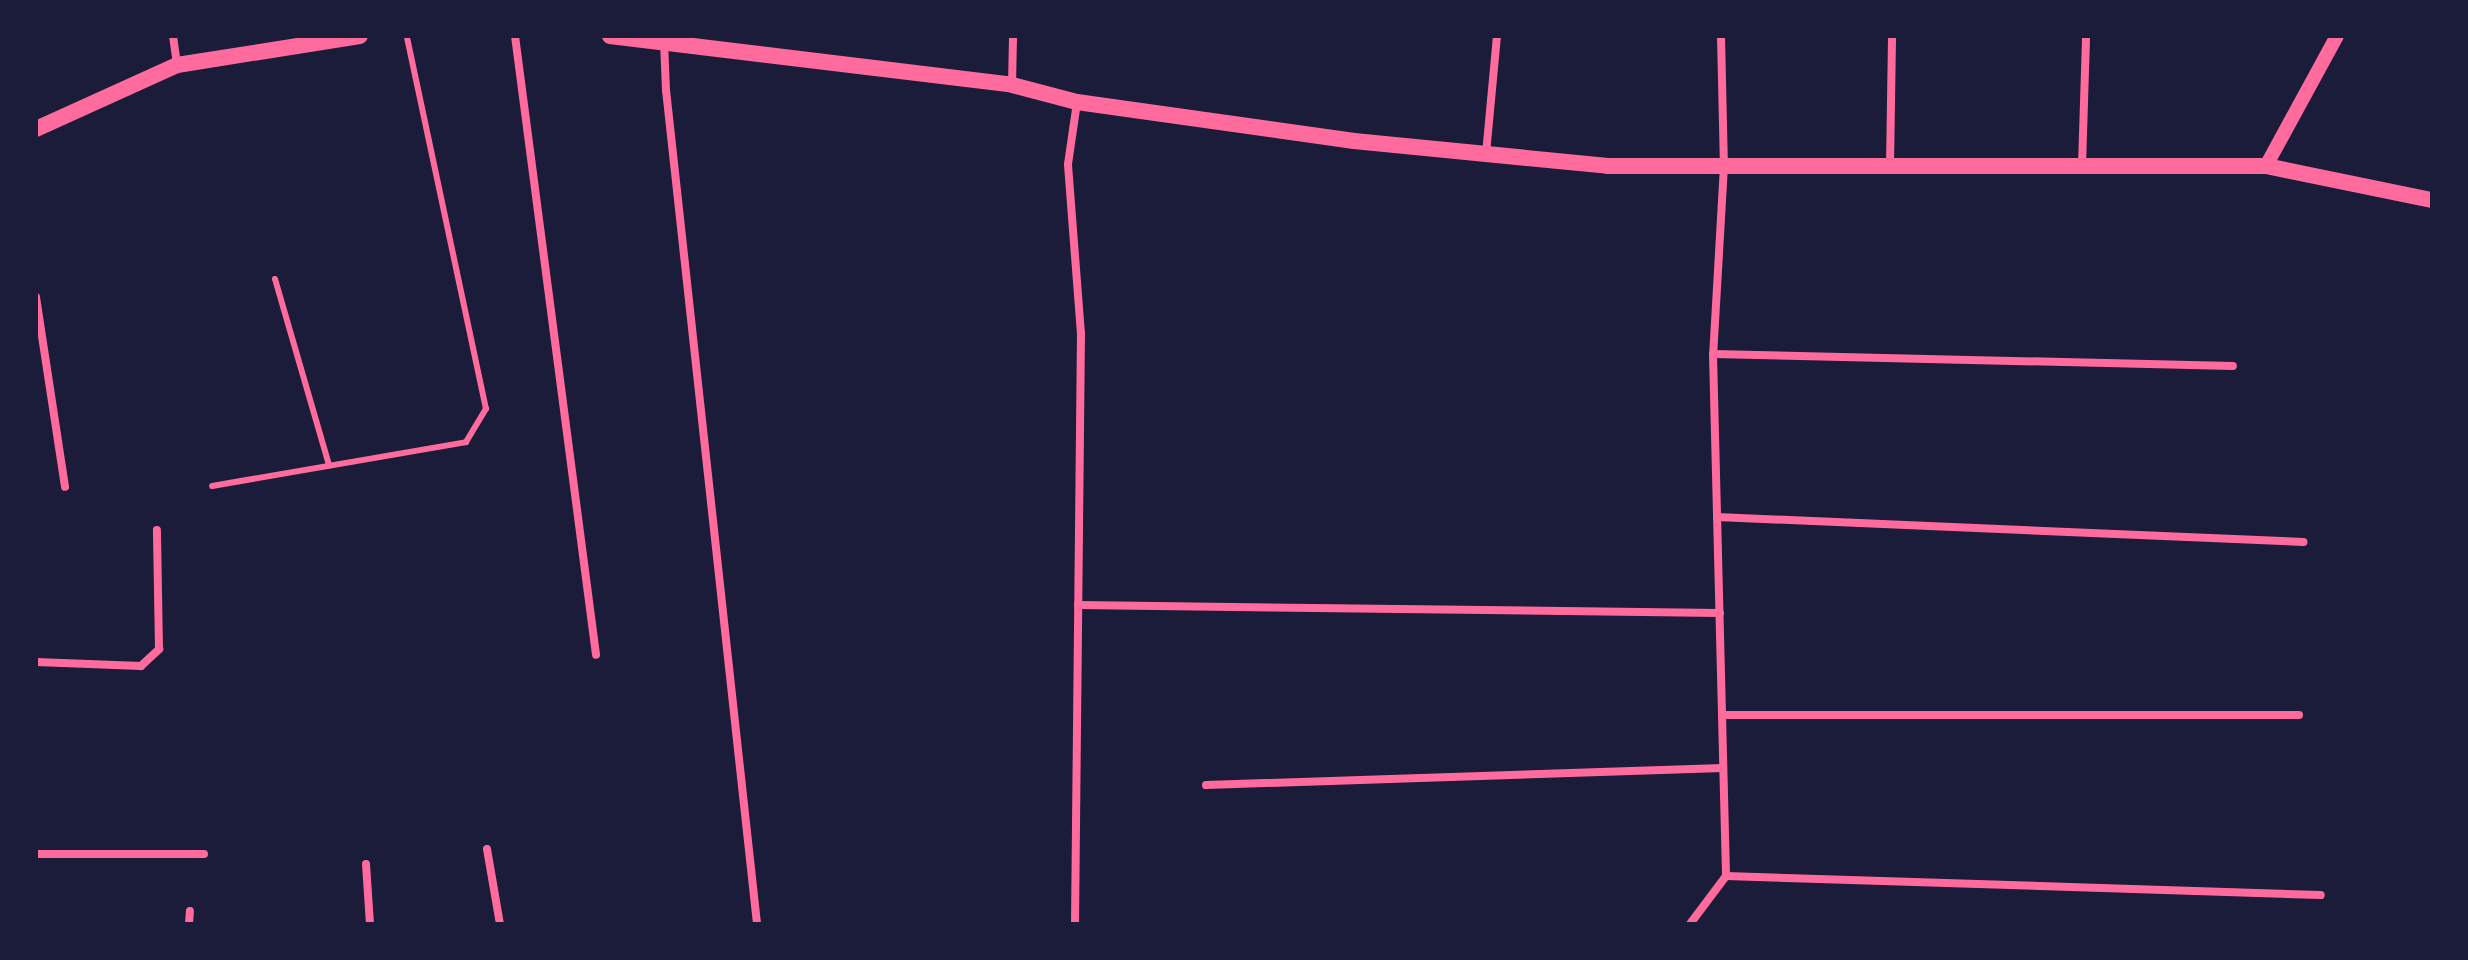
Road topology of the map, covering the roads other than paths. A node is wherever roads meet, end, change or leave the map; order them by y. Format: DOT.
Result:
graph roads {
  1 [pos="173,36"];
  2 [pos="360,36"];
  3 [pos="407,36"];
  4 [pos="515,36"];
  5 [pos="610,36"];
  6 [pos="1013,36"];
  7 [pos="1497,36"];
  8 [pos="1721,36"];
  9 [pos="1892,36"];
  10 [pos="2086,36"];
  11 [pos="2337,36"];
  12 [pos="664,38"];
  13 [pos="177,65"];
  14 [pos="1012,85"];
  15 [pos="1077,102"];
  16 [pos="36,129"];
  17 [pos="1486,154"];
  18 [pos="1724,166"];
  19 [pos="1890,166"];
  20 [pos="2082,166"];
  21 [pos="2266,166"];
  22 [pos="2432,200"];
  23 [pos="275,279"];
  24 [pos="36,297"];
  25 [pos="1713,354"];
  26 [pos="2233,366"];
  27 [pos="329,465"];
  28 [pos="212,486"];
  29 [pos="65,487"];
  30 [pos="1717,517"];
  31 [pos="157,530"];
  32 [pos="2303,542"];
  33 [pos="1078,605"];
  34 [pos="1720,613"];
  35 [pos="596,655"];
  36 [pos="36,662"];
  37 [pos="1722,715"];
  38 [pos="2299,715"];
  39 [pos="1723,768"];
  40 [pos="1206,785"];
  41 [pos="487,849"];
  42 [pos="36,854"];
  43 [pos="204,854"];
  44 [pos="366,864"];
  45 [pos="1726,876"];
  46 [pos="2321,895"];
  47 [pos="190,911"];
  48 [pos="189,924"];
  49 [pos="370,924"];
  50 [pos="500,924"];
  51 [pos="757,924"];
  52 [pos="1075,924"];
  53 [pos="1690,924"];
  1 -- 13 [label="street"];
  2 -- 13 [label="main road"];
  3 -- 27 [label="lane"];
  4 -- 35 [label="street"];
  5 -- 12 [label="main road"];
  6 -- 14 [label="street"];
  7 -- 17 [label="street"];
  8 -- 18 [label="street"];
  9 -- 19 [label="street"];
  10 -- 20 [label="street"];
  11 -- 21 [label="street"];
  12 -- 14 [label="main road"];
  12 -- 51 [label="street"];
  13 -- 16 [label="main road"];
  14 -- 15 [label="main road"];
  15 -- 17 [label="main road"];
  15 -- 33 [label="street"];
  17 -- 18 [label="main road"];
  18 -- 19 [label="main road"];
  18 -- 25 [label="street"];
  19 -- 20 [label="main road"];
  20 -- 21 [label="main road"];
  21 -- 22 [label="main road"];
  23 -- 27 [label="lane"];
  24 -- 29 [label="street"];
  25 -- 26 [label="street"];
  25 -- 30 [label="street"];
  27 -- 28 [label="lane"];
  30 -- 32 [label="street"];
  30 -- 34 [label="street"];
  31 -- 36 [label="street"];
  33 -- 34 [label="street"];
  33 -- 52 [label="street"];
  34 -- 37 [label="street"];
  37 -- 38 [label="street"];
  37 -- 39 [label="street"];
  39 -- 40 [label="street"];
  39 -- 45 [label="street"];
  41 -- 50 [label="street"];
  42 -- 43 [label="street"];
  44 -- 49 [label="street"];
  45 -- 46 [label="street"];
  45 -- 53 [label="street"];
  47 -- 48 [label="street"];
}
